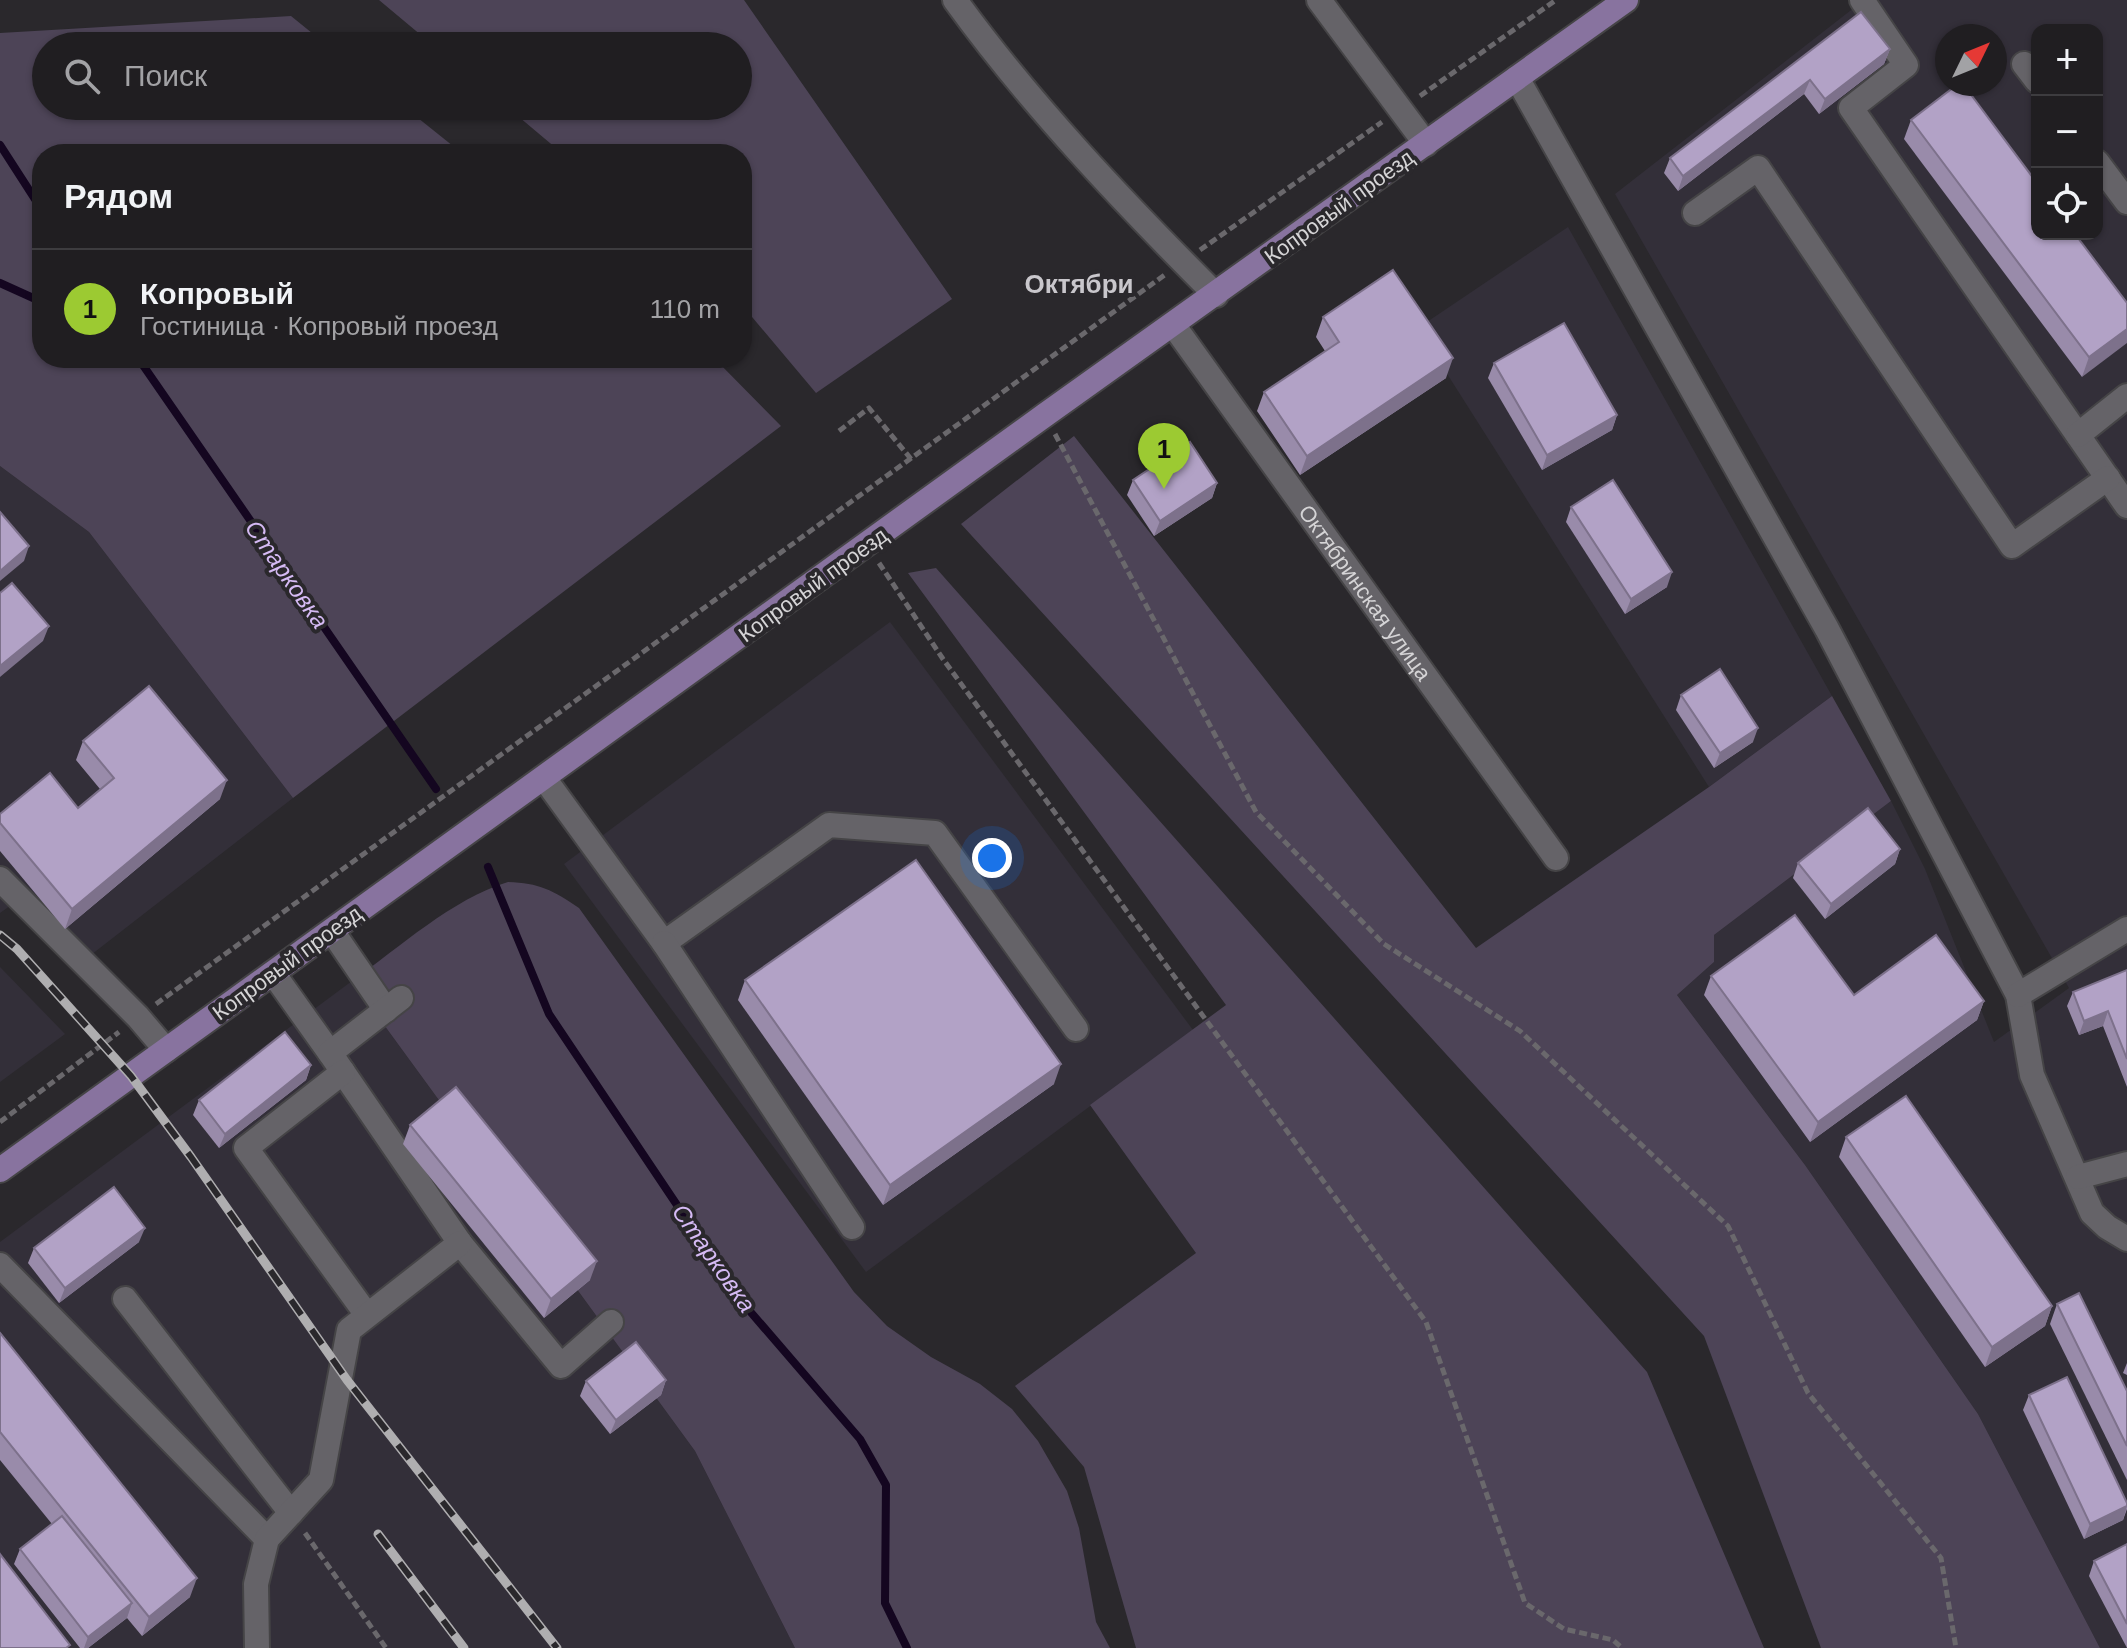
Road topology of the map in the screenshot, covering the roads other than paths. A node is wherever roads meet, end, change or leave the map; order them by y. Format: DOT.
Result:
graph roads {
  1 [pos="955,0"];
  2 [pos="1319,0"];
  3 [pos="1626,0"];
  4 [pos="1862,0"];
  5 [pos="1517,78"];
  6 [pos="1426,144"];
  7 [pos="2102,168"];
  8 [pos="2127,202"];
  9 [pos="1695,213"];
  10 [pos="1216,295"];
  11 [pos="1174,326"];
  12 [pos="2127,396"];
  13 [pos="2078,435"];
  14 [pos="2108,478"];
  15 [pos="2127,506"];
  16 [pos="544,778"];
  17 [pos="1556,858"];
  18 [pos="0,879"];
  19 [pos="2127,929"];
  20 [pos="332,931"];
  21 [pos="664,943"];
  22 [pos="273,973"];
  23 [pos="2018,995"];
  24 [pos="1076,1029"];
  25 [pos="166,1050"];
  26 [pos="336,1062"];
  27 [pos="2127,1164"];
  28 [pos="0,1170"];
  29 [pos="2078,1177"];
  30 [pos="852,1227"];
  31 [pos="2127,1239"];
  32 [pos="460,1243"];
  33 [pos="0,1265"];
  34 [pos="125,1299"];
  35 [pos="367,1315"];
  36 [pos="611,1322"];
  37 [pos="291,1513"];
  38 [pos="267,1539"];
  39 [pos="257,1648"];
  1 -- 10 [label="street"];
  2 -- 6 [label="street"];
  3 -- 5 [label="main road, Копровый проезд"];
  4 -- 13 [label="street"];
  5 -- 6 [label="main road, Копровый проезд"];
  5 -- 23 [label="street"];
  6 -- 10 [label="main road, Копровый проезд"];
  7 -- 8 [label="street"];
  9 -- 14 [label="street"];
  10 -- 11 [label="main road, Копровый проезд"];
  11 -- 16 [label="main road, Копровый проезд"];
  11 -- 17 [label="street, Октябринская улица"];
  12 -- 13 [label="street"];
  13 -- 14 [label="street"];
  14 -- 15 [label="street"];
  16 -- 20 [label="main road, Копровый проезд"];
  16 -- 21 [label="street"];
  18 -- 25 [label="street"];
  19 -- 23 [label="street"];
  20 -- 22 [label="main road, Копровый проезд"];
  20 -- 26 [label="street"];
  21 -- 24 [label="street"];
  21 -- 30 [label="street"];
  22 -- 25 [label="main road, Копровый проезд"];
  22 -- 26 [label="street"];
  23 -- 29 [label="street"];
  25 -- 28 [label="main road, Копровый проезд"];
  26 -- 32 [label="street"];
  26 -- 35 [label="street"];
  27 -- 29 [label="street"];
  29 -- 31 [label="street"];
  32 -- 35 [label="street"];
  32 -- 36 [label="street"];
  33 -- 38 [label="street"];
  34 -- 37 [label="street"];
  35 -- 37 [label="street"];
  37 -- 38 [label="street"];
  38 -- 39 [label="street"];
}
